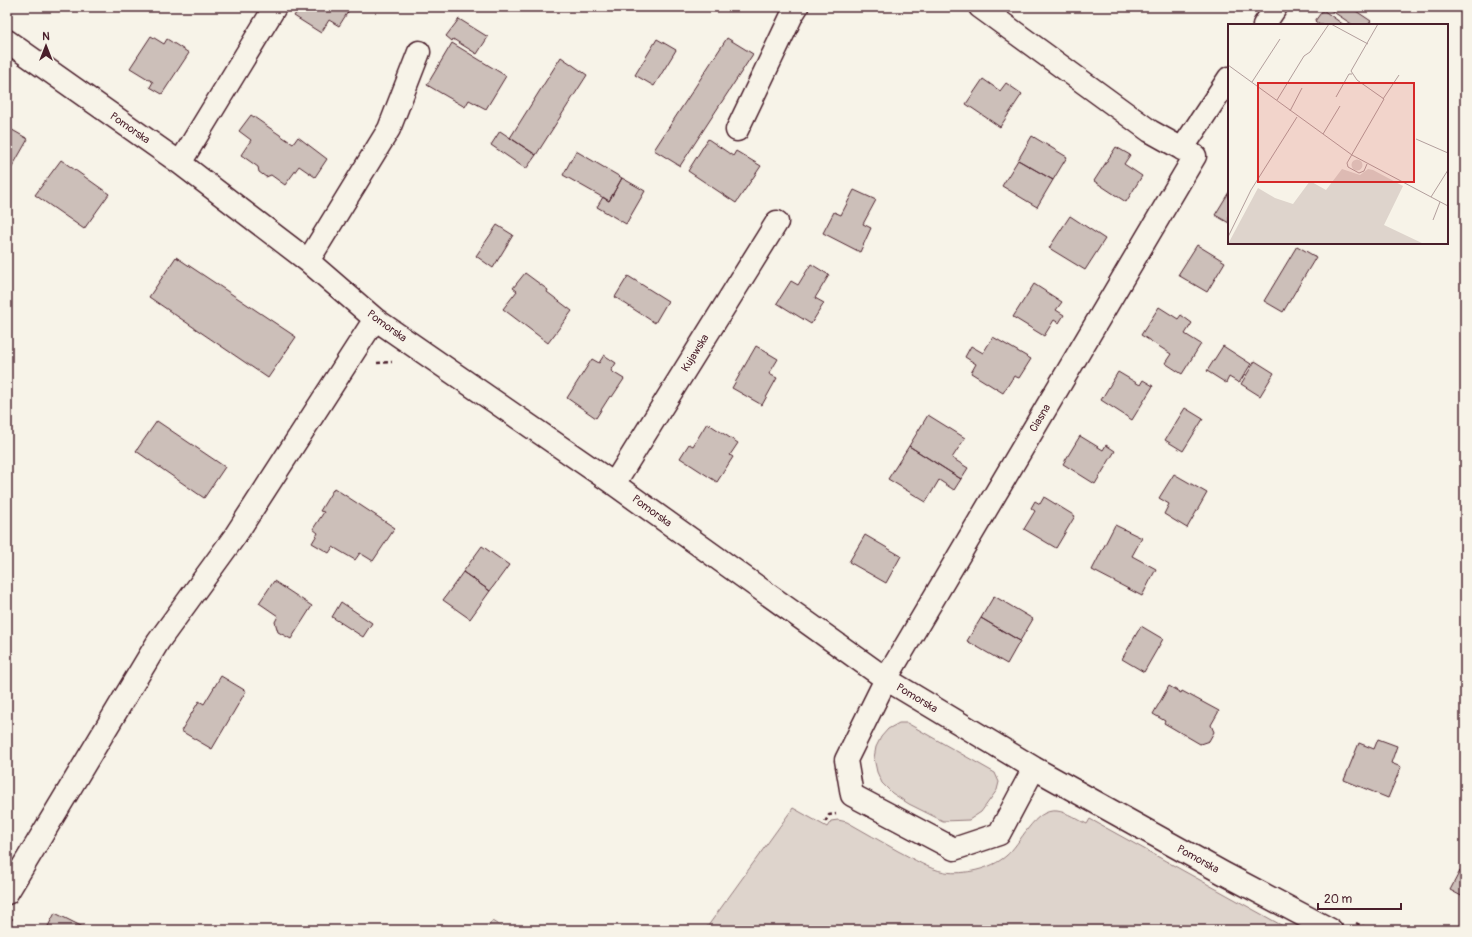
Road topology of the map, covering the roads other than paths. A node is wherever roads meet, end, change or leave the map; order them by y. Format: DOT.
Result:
graph roads {
  1 [pos="275,7"];
  2 [pos="797,7"];
  3 [pos="980,7"];
  4 [pos="1276,7"];
  5 [pos="1265,24"];
  6 [pos="7,41"];
  7 [pos="419,52"];
  8 [pos="1228,80"];
  9 [pos="737,130"];
  10 [pos="1188,153"];
  11 [pos="180,163"];
  12 [pos="777,222"];
  13 [pos="308,261"];
  14 [pos="375,319"];
  15 [pos="614,484"];
  16 [pos="886,679"];
  17 [pos="1034,768"];
  18 [pos="7,893"];
  19 [pos="1340,925"];
  1 -- 11 [label="street"];
  2 -- 9 [label="street"];
  3 -- 10 [label="street"];
  4 -- 5 [label="street"];
  6 -- 11 [label="street, Pomorska"];
  7 -- 13 [label="street"];
  8 -- 10 [label="street, Ciasna"];
  10 -- 16 [label="street, Ciasna"];
  11 -- 13 [label="street, Pomorska"];
  12 -- 15 [label="street, Kujawska"];
  13 -- 14 [label="street, Pomorska"];
  14 -- 15 [label="street, Pomorska"];
  14 -- 18 [label="street"];
  15 -- 16 [label="street, Pomorska"];
  16 -- 17 [label="street, Pomorska"];
  16 -- 17 [label="street, Ciasna"];
  17 -- 19 [label="street, Pomorska"];
}
